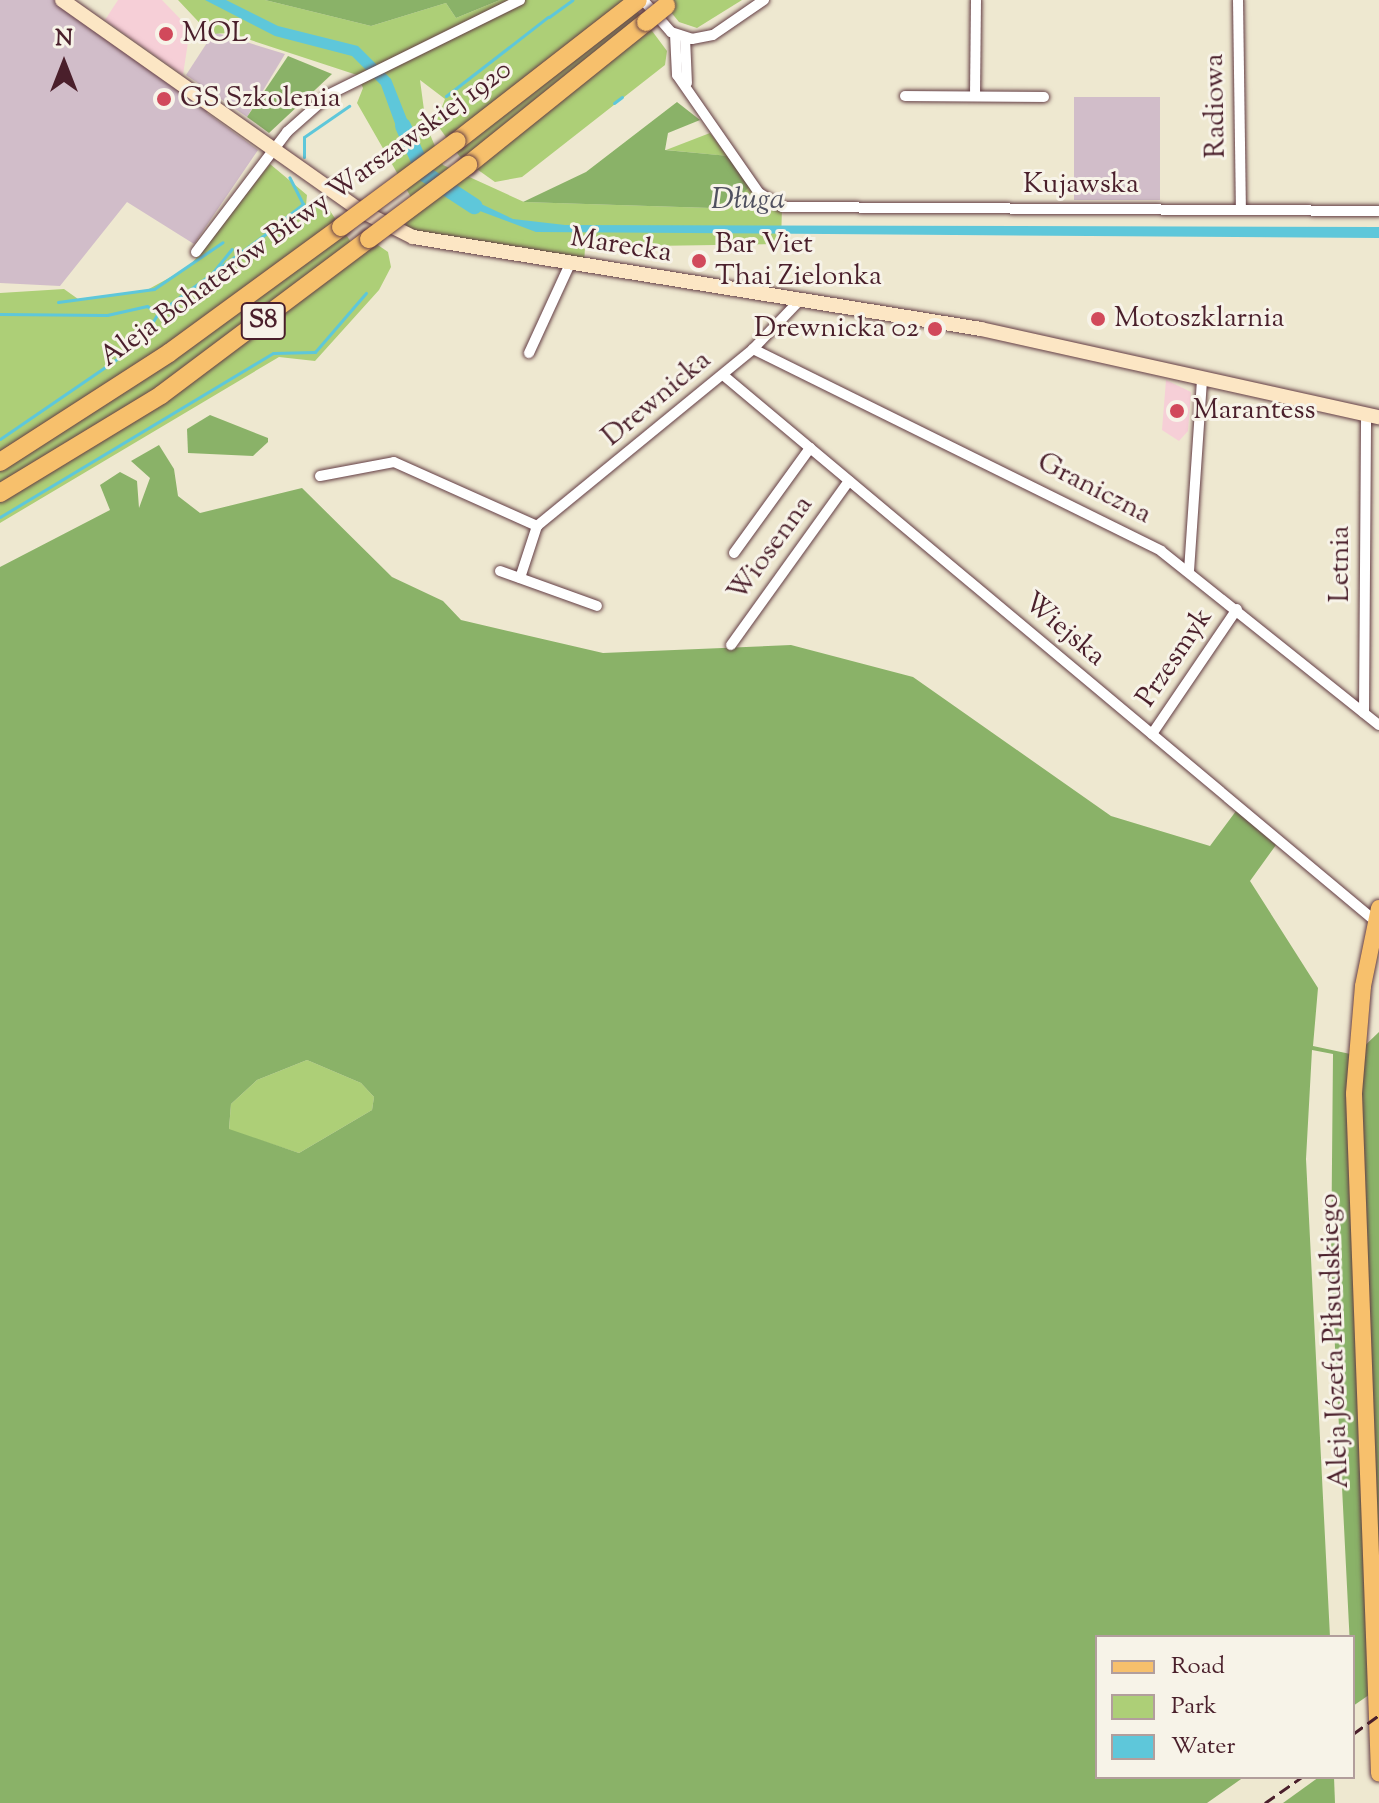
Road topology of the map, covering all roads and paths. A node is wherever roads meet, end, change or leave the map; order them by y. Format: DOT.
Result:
graph roads {
  1 [pos="62,0"];
  2 [pos="520,0"];
  3 [pos="764,0"];
  4 [pos="976,0"];
  5 [pos="1238,0"];
  6 [pos="638,2"];
  7 [pos="670,3"];
  8 [pos="680,36"];
  9 [pos="905,96"];
  10 [pos="975,96"];
  11 [pos="1044,97"];
  12 [pos="274,149"];
  13 [pos="1241,210"];
  14 [pos="1379,211"];
  15 [pos="196,252"];
  16 [pos="570,264"];
  17 [pos="799,301"];
  18 [pos="753,349"];
  19 [pos="529,353"];
  20 [pos="723,375"];
  21 [pos="1202,378"];
  22 [pos="1373,416"];
  23 [pos="810,448"];
  24 [pos="0,462"];
  25 [pos="320,476"];
  26 [pos="849,481"];
  27 [pos="0,493"];
  28 [pos="537,526"];
  29 [pos="734,553"];
  30 [pos="500,571"];
  31 [pos="1189,571"];
  32 [pos="520,578"];
  33 [pos="597,606"];
  34 [pos="1237,609"];
  35 [pos="731,645"];
  36 [pos="1364,713"];
  37 [pos="1379,725"];
  38 [pos="1152,734"];
  39 [pos="1377,915"];
  40 [pos="1379,1774"];
  1 -- 12 [label="street, Marecka"];
  2 -- 12 [label="street"];
  3 -- 8 [label="street"];
  4 -- 10 [label="street"];
  5 -- 13 [label="street, Radiowa"];
  6 -- 8 [label="street"];
  6 -- 24 [label="highway, Aleja Bohaterów Bitwy Warszawskiej 1920 / S8, bridge"];
  7 -- 27 [label="highway, Aleja Bohaterów Bitwy Warszawskiej 1920 / S8, bridge"];
  8 -- 13 [label="street, Kujawska"];
  9 -- 10 [label="street"];
  10 -- 11 [label="street"];
  12 -- 15 [label="street"];
  12 -- 16 [label="street, Marecka"];
  13 -- 14 [label="street, Kujawska"];
  16 -- 17 [label="street, Marecka"];
  16 -- 19 [label="street"];
  17 -- 18 [label="street, Drewnicka"];
  17 -- 21 [label="street, Marecka"];
  18 -- 20 [label="street, Drewnicka"];
  18 -- 31 [label="street, Graniczna"];
  20 -- 23 [label="street, Wiejska"];
  20 -- 28 [label="street, Drewnicka"];
  21 -- 22 [label="street, Marecka"];
  21 -- 31 [label="street"];
  22 -- 36 [label="street, Letnia"];
  23 -- 26 [label="street, Wiejska"];
  23 -- 29 [label="street"];
  25 -- 28 [label="street"];
  26 -- 35 [label="street, Wiosenna"];
  26 -- 38 [label="street, Wiejska"];
  28 -- 32 [label="street"];
  30 -- 32 [label="street"];
  31 -- 34 [label="street, Graniczna"];
  32 -- 33 [label="street"];
  34 -- 36 [label="street, Graniczna"];
  34 -- 38 [label="street, Przesmyk"];
  36 -- 37 [label="street, Graniczna"];
  38 -- 39 [label="street, Wiejska"];
  39 -- 40 [label="main road, Aleja Józefa Piłsudskiego"];
}
